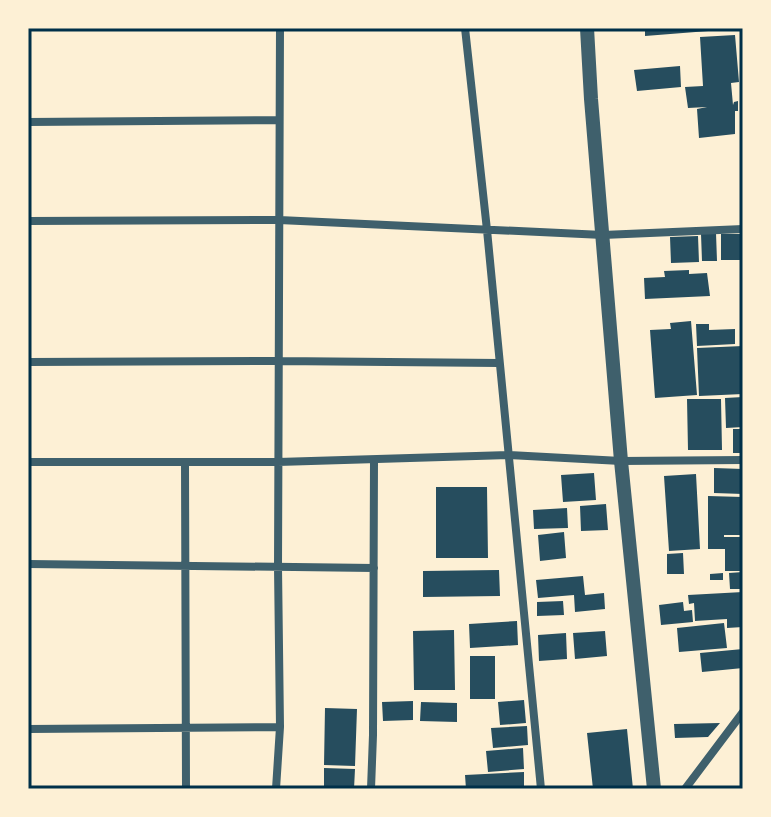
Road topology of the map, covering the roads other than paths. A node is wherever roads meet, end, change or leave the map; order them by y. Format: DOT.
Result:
graph roads {
  1 [pos="280,28"];
  2 [pos="465,28"];
  3 [pos="587,28"];
  4 [pos="279,120"];
  5 [pos="28,122"];
  6 [pos="279,220"];
  7 [pos="28,221"];
  8 [pos="743,229"];
  9 [pos="487,230"];
  10 [pos="603,235"];
  11 [pos="278,361"];
  12 [pos="28,362"];
  13 [pos="499,363"];
  14 [pos="509,455"];
  15 [pos="374,460"];
  16 [pos="743,460"];
  17 [pos="621,461"];
  18 [pos="28,462"];
  19 [pos="185,462"];
  20 [pos="278,462"];
  21 [pos="28,564"];
  22 [pos="185,565"];
  23 [pos="278,567"];
  24 [pos="374,568"];
  25 [pos="743,712"];
  26 [pos="185,727"];
  27 [pos="280,727"];
  28 [pos="28,729"];
  29 [pos="186,789"];
  30 [pos="276,789"];
  31 [pos="371,789"];
  32 [pos="541,789"];
  33 [pos="654,789"];
  34 [pos="685,789"];
  1 -- 4 [label="street"];
  2 -- 9 [label="street"];
  3 -- 10 [label="street"];
  4 -- 5 [label="street"];
  4 -- 6 [label="street"];
  6 -- 7 [label="street"];
  6 -- 9 [label="street"];
  6 -- 11 [label="street"];
  8 -- 10 [label="street"];
  9 -- 10 [label="street"];
  9 -- 13 [label="street"];
  10 -- 17 [label="street"];
  11 -- 12 [label="street"];
  11 -- 13 [label="street"];
  11 -- 20 [label="street"];
  13 -- 14 [label="street"];
  14 -- 15 [label="street"];
  14 -- 17 [label="street"];
  14 -- 32 [label="street"];
  15 -- 20 [label="street"];
  15 -- 24 [label="street"];
  16 -- 17 [label="street"];
  17 -- 33 [label="street"];
  18 -- 19 [label="street"];
  19 -- 20 [label="street"];
  19 -- 22 [label="street"];
  20 -- 23 [label="street"];
  21 -- 22 [label="street"];
  22 -- 23 [label="street"];
  22 -- 26 [label="street"];
  23 -- 24 [label="street"];
  23 -- 27 [label="street"];
  24 -- 31 [label="street"];
  25 -- 34 [label="street"];
  26 -- 27 [label="street"];
  26 -- 28 [label="street"];
  26 -- 29 [label="street"];
  27 -- 30 [label="street"];
}
